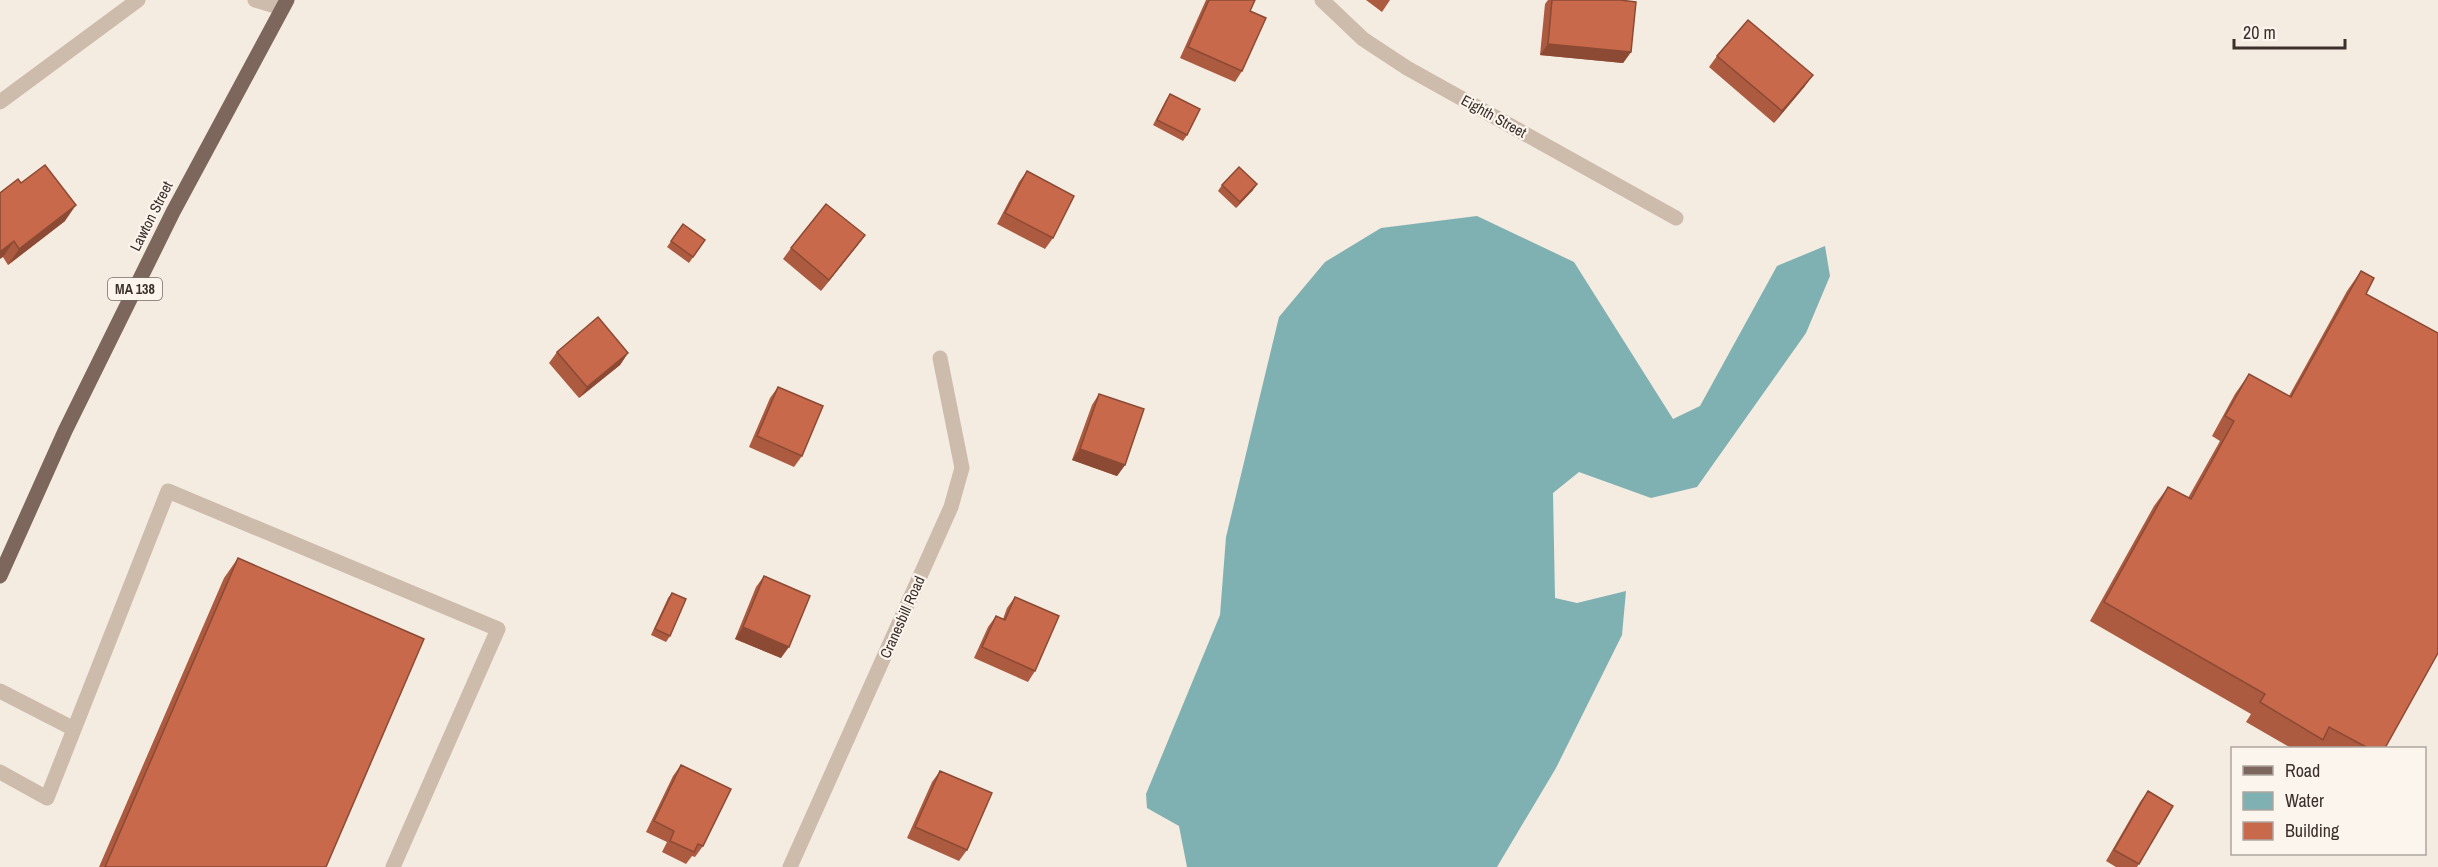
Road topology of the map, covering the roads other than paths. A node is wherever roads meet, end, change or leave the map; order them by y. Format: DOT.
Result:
graph roads {
  1 [pos="138,0"];
  2 [pos="255,0"];
  3 [pos="1322,0"];
  4 [pos="284,4"];
  5 [pos="2,98"];
  6 [pos="1676,218"];
  7 [pos="940,358"];
  8 [pos="0,576"];
  9 [pos="0,692"];
  10 [pos="74,729"];
  11 [pos="0,772"];
  12 [pos="393,867"];
  13 [pos="790,867"];
  1 -- 5 [label="street"];
  2 -- 4 [label="street"];
  3 -- 6 [label="street, Eighth Street"];
  4 -- 8 [label="main road, Lawton Street / MA 138"];
  7 -- 13 [label="street, Cranesbill Road"];
  9 -- 10 [label="street"];
  10 -- 11 [label="street"];
  10 -- 12 [label="street"];
}
